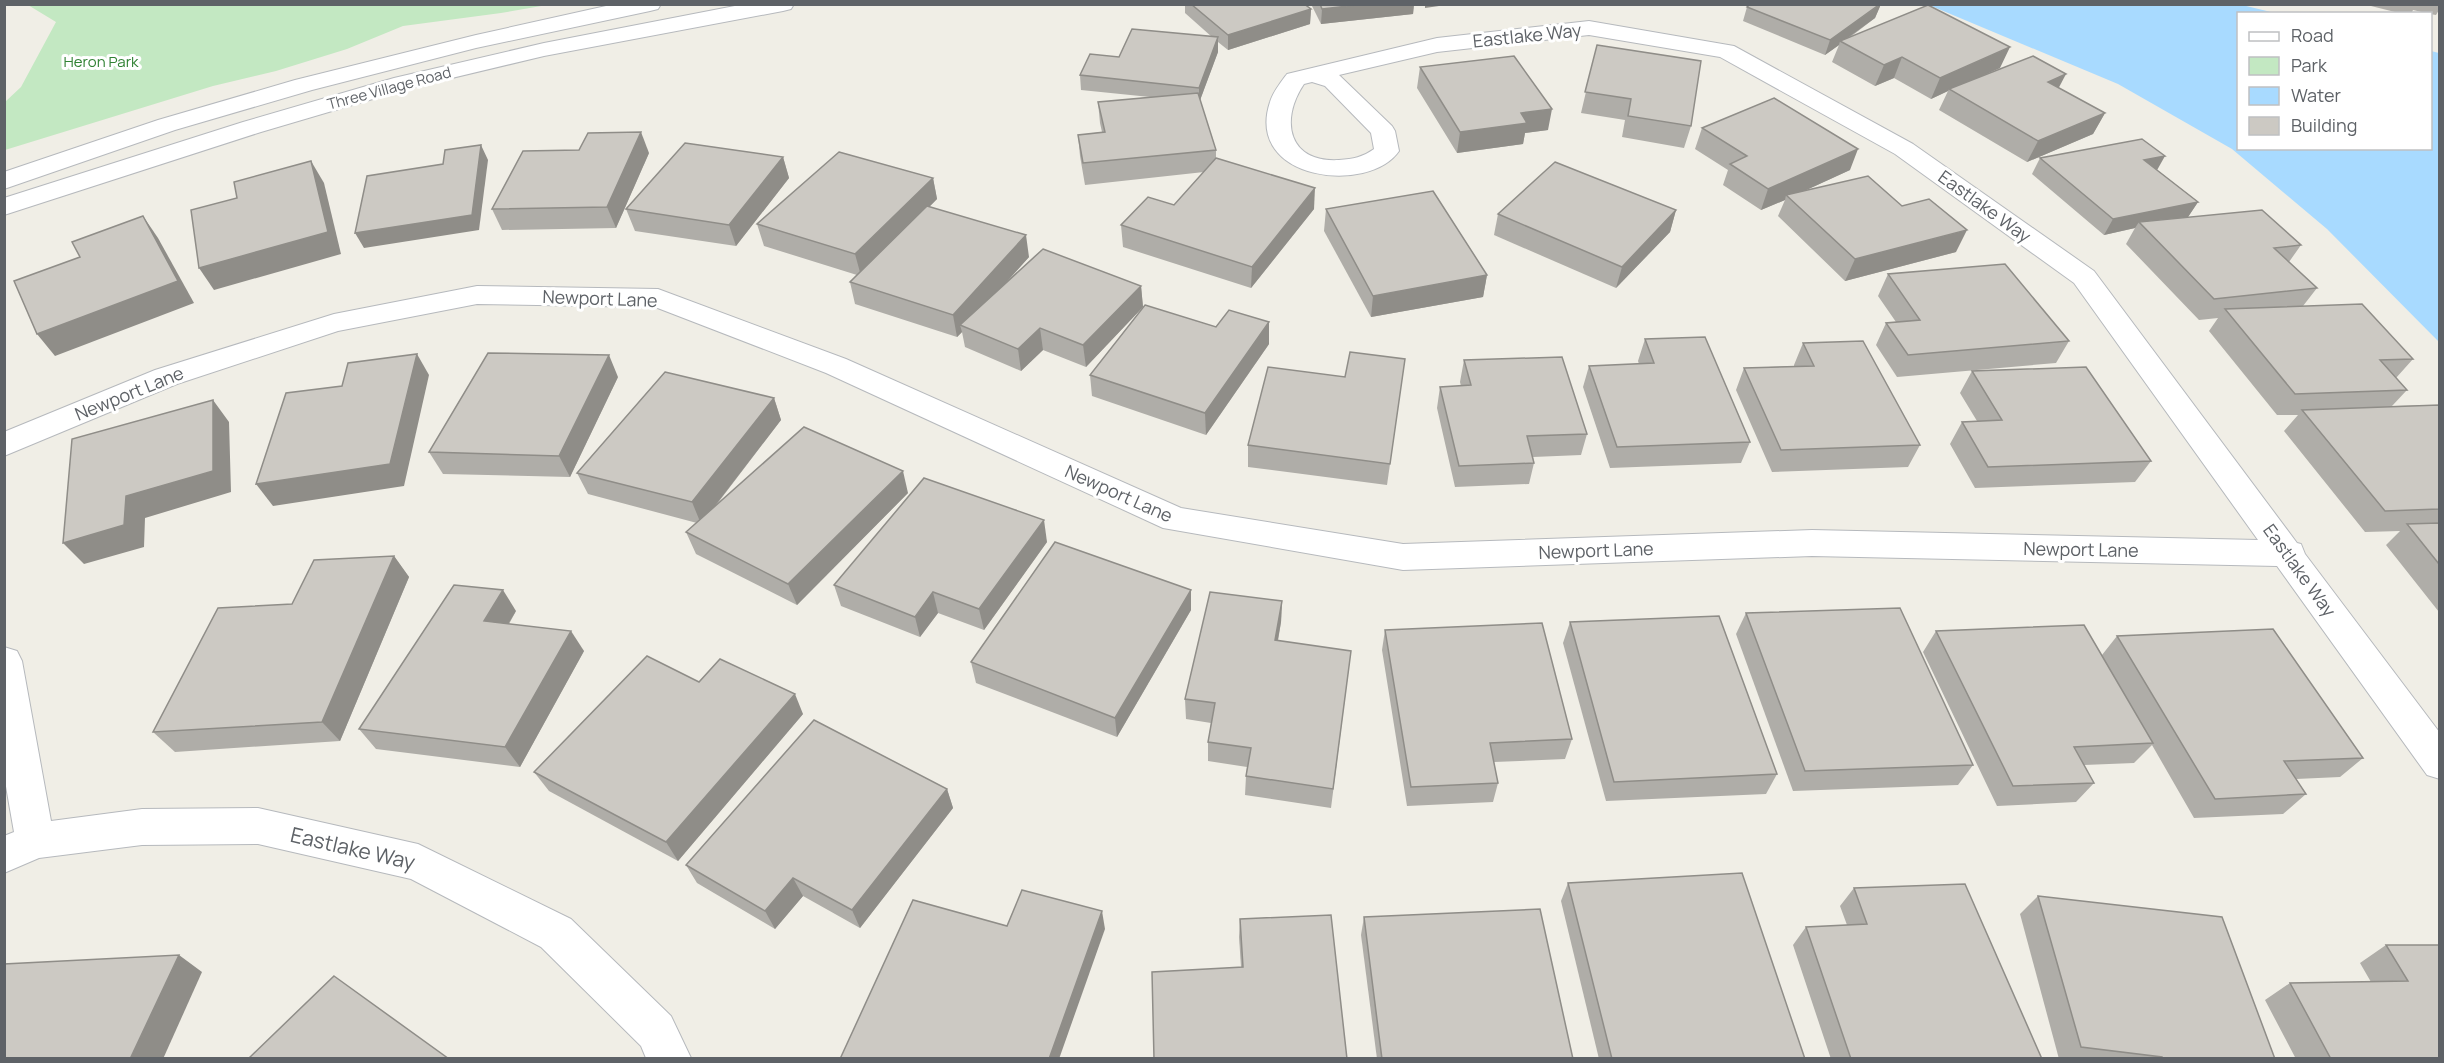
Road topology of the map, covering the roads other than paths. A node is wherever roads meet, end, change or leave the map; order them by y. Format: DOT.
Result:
graph roads {
  1 [pos="650,4"];
  2 [pos="768,5"];
  3 [pos="1311,74"];
  4 [pos="4,181"];
  5 [pos="4,207"];
  6 [pos="4,445"];
  7 [pos="2289,553"];
  8 [pos="4,661"];
  9 [pos="2439,763"];
  10 [pos="20,848"];
  11 [pos="669,1059"];
  1 -- 4 [label="street, Three Village Road"];
  2 -- 5 [label="street, Three Village Road"];
  3 -- 3 [label="street, Eastlake Way"];
  3 -- 7 [label="street, Eastlake Way"];
  6 -- 7 [label="street, Newport Lane"];
  7 -- 9 [label="street, Eastlake Way"];
  8 -- 10 [label="street"];
  10 -- 11 [label="street, Eastlake Way"];
}
